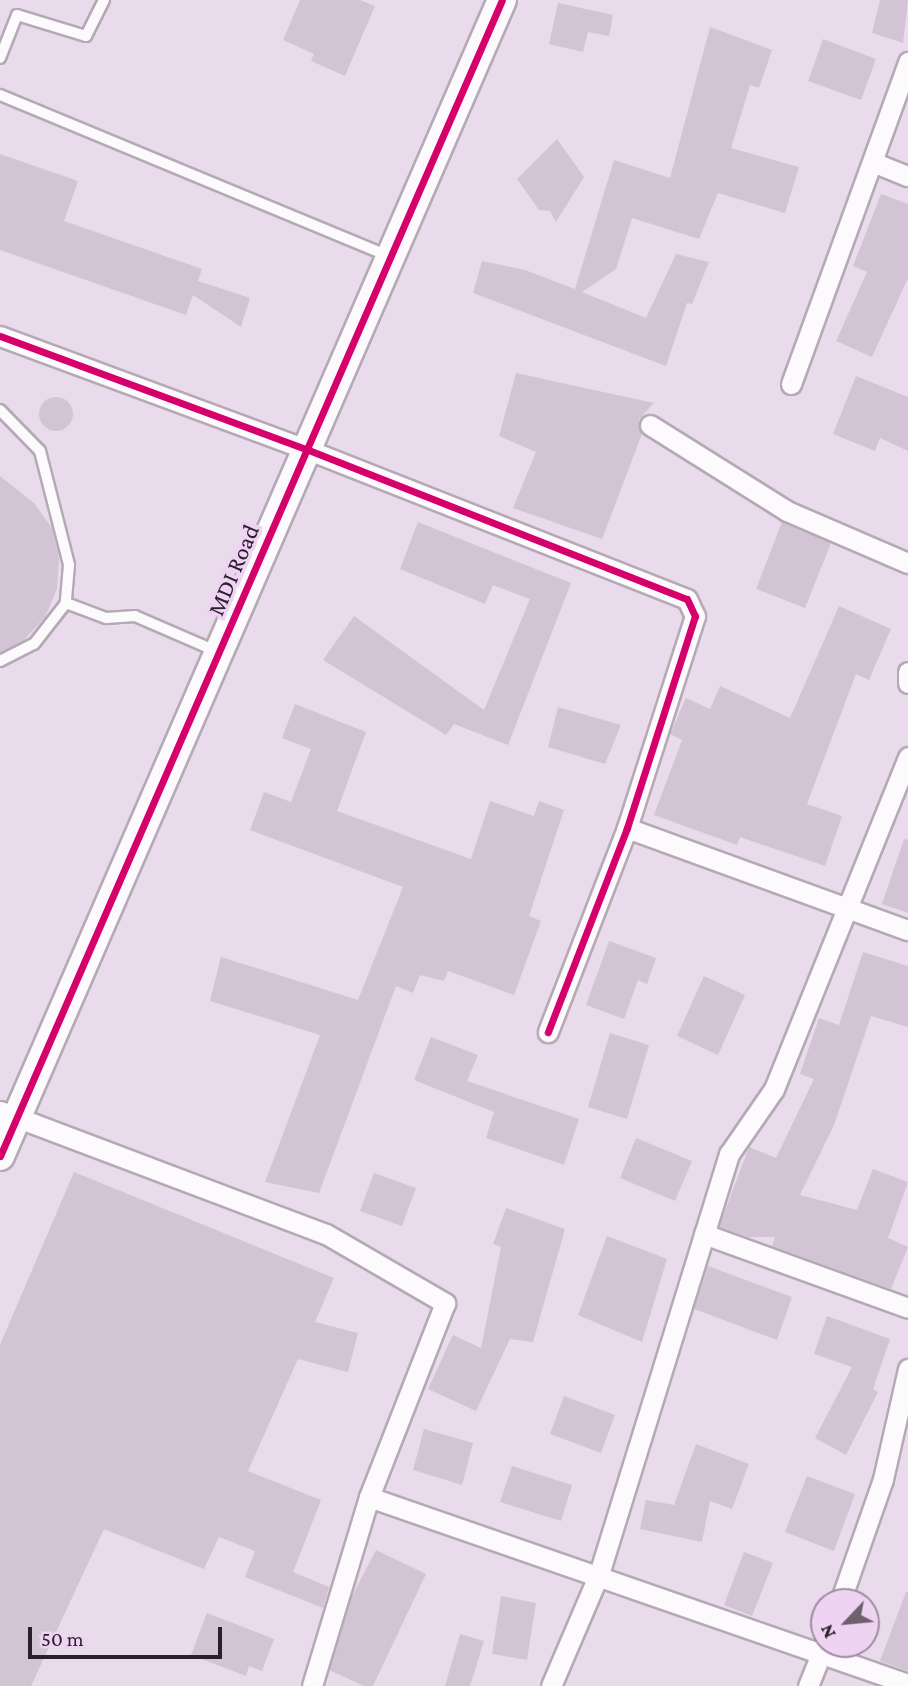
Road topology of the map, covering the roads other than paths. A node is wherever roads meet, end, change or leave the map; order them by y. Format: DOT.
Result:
graph roads {
  1 [pos="104,0"];
  2 [pos="502,0"];
  3 [pos="0,58"];
  4 [pos="908,62"];
  5 [pos="0,95"];
  6 [pos="875,163"];
  7 [pos="908,176"];
  8 [pos="390,257"];
  9 [pos="0,336"];
  10 [pos="791,384"];
  11 [pos="0,410"];
  12 [pos="650,425"];
  13 [pos="306,449"];
  14 [pos="908,563"];
  15 [pos="66,603"];
  16 [pos="218,652"];
  17 [pos="0,661"];
  18 [pos="908,671"];
  19 [pos="908,683"];
  20 [pos="908,757"];
  21 [pos="627,828"];
  22 [pos="845,909"];
  23 [pos="908,930"];
  24 [pos="548,1032"];
  25 [pos="8,1115"];
  26 [pos="0,1156"];
  27 [pos="704,1234"];
  28 [pos="908,1308"];
  29 [pos="908,1369"];
  30 [pos="369,1496"];
  31 [pos="599,1574"];
  32 [pos="845,1588"];
  33 [pos="810,1644"];
  34 [pos="820,1658"];
  35 [pos="846,1658"];
  36 [pos="908,1684"];
  37 [pos="312,1686"];
  38 [pos="551,1686"];
  39 [pos="808,1686"];
  1 -- 3 [label="lane"];
  2 -- 8 [label="street, MDI Road"];
  4 -- 6 [label="street"];
  5 -- 8 [label="lane"];
  6 -- 7 [label="street"];
  6 -- 10 [label="street"];
  8 -- 13 [label="street, MDI Road"];
  9 -- 13 [label="street"];
  11 -- 15 [label="lane"];
  12 -- 14 [label="street"];
  13 -- 16 [label="street, MDI Road"];
  13 -- 21 [label="street"];
  15 -- 16 [label="lane"];
  15 -- 17 [label="lane"];
  16 -- 25 [label="street, MDI Road"];
  18 -- 19 [label="street"];
  20 -- 22 [label="street"];
  21 -- 22 [label="street"];
  21 -- 24 [label="street"];
  22 -- 23 [label="street"];
  22 -- 27 [label="street"];
  25 -- 26 [label="street, MDI Road"];
  25 -- 30 [label="street"];
  27 -- 28 [label="street"];
  27 -- 31 [label="street"];
  29 -- 32 [label="street"];
  30 -- 31 [label="street"];
  30 -- 37 [label="street"];
  31 -- 33 [label="street"];
  31 -- 38 [label="street"];
  34 -- 39 [label="street"];
  35 -- 36 [label="street"];
}
